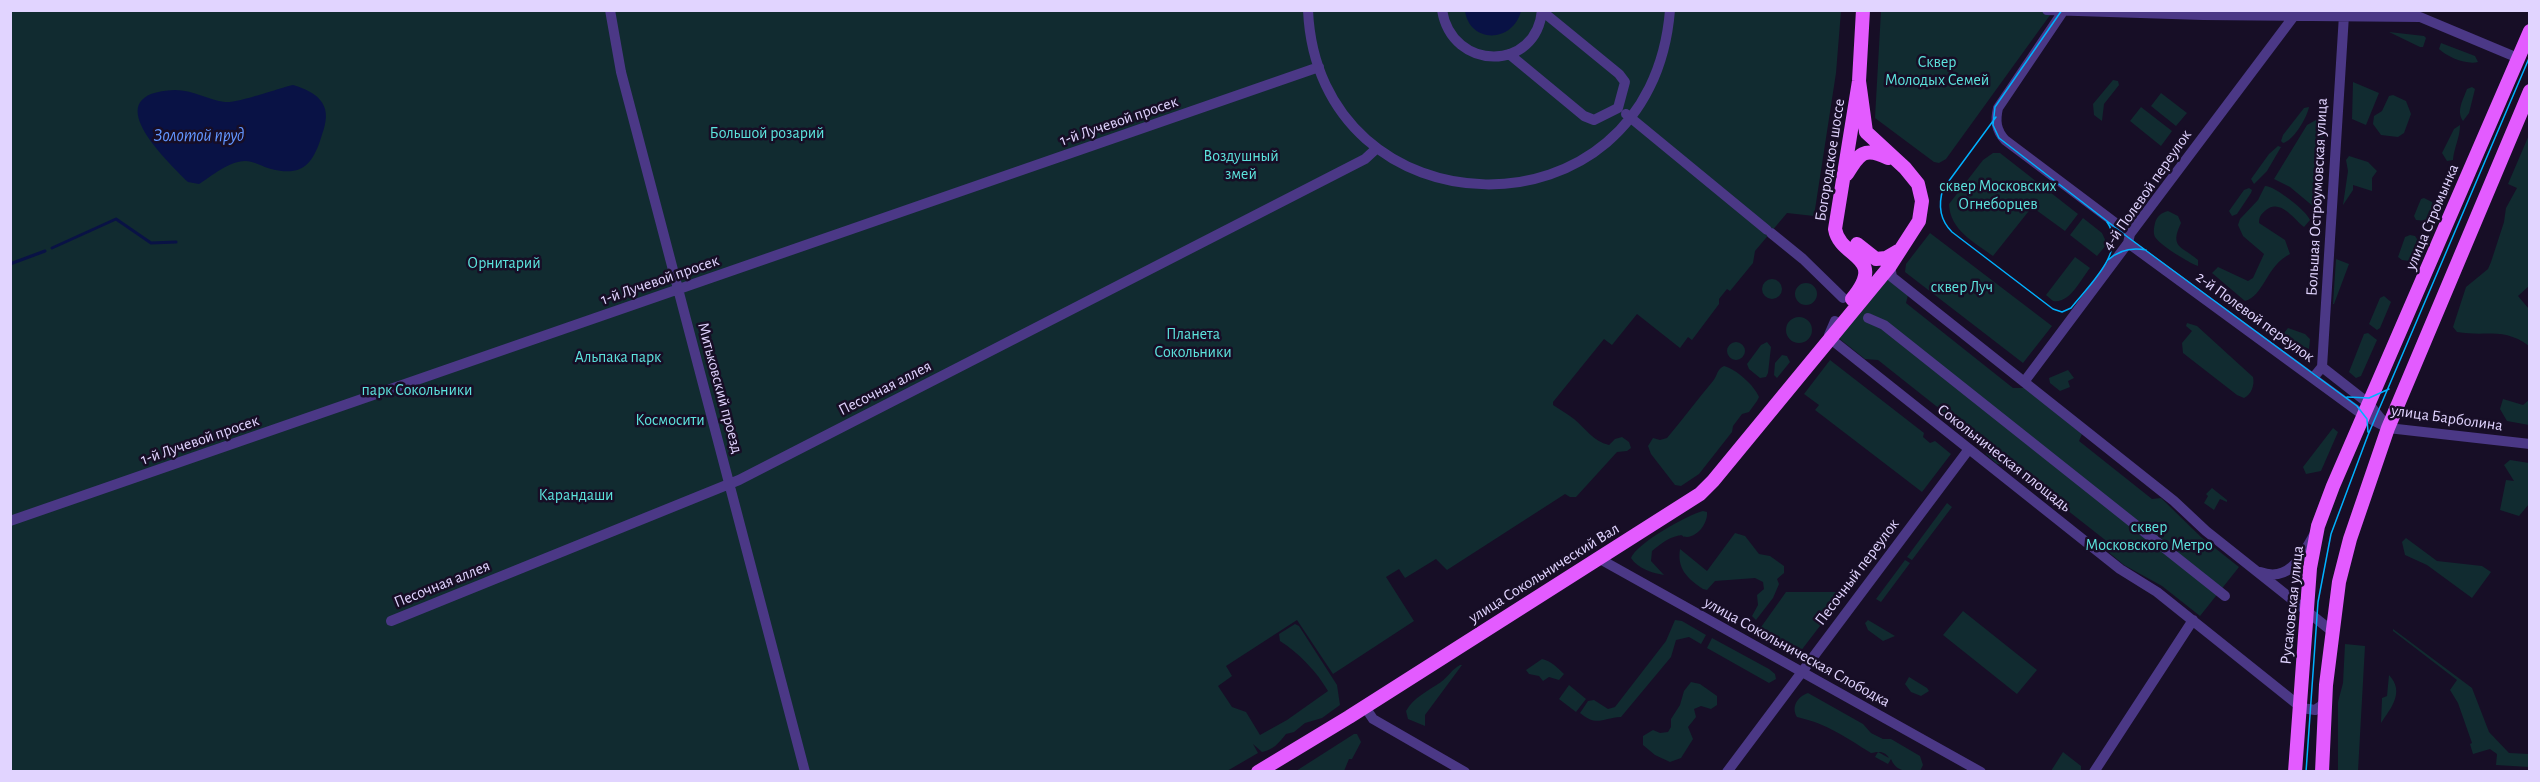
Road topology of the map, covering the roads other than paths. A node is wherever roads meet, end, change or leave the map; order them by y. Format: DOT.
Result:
graph roads {
  1 [pos="609,10"];
  2 [pos="1308,10"];
  3 [pos="1442,10"];
  4 [pos="1671,10"];
  5 [pos="1863,10"];
  6 [pos="2047,10"];
  7 [pos="1542,11"];
  8 [pos="2064,11"];
  9 [pos="2203,13"];
  10 [pos="2343,15"];
  11 [pos="2294,16"];
  12 [pos="2529,31"];
  13 [pos="1509,54"];
  14 [pos="2518,58"];
  15 [pos="1318,67"];
  16 [pos="1859,81"];
  17 [pos="2529,90"];
  18 [pos="1618,108"];
  19 [pos="1631,118"];
  20 [pos="1377,148"];
  21 [pos="1901,165"];
  22 [pos="1843,181"];
  23 [pos="1836,220"];
  24 [pos="2129,239"];
  25 [pos="1898,250"];
  26 [pos="1890,266"];
  27 [pos="678,290"];
  28 [pos="1847,300"];
  29 [pos="1868,318"];
  30 [pos="1835,321"];
  31 [pos="1832,340"];
  32 [pos="1810,360"];
  33 [pos="2322,367"];
  34 [pos="2313,378"];
  35 [pos="2024,382"];
  36 [pos="2366,409"];
  37 [pos="2388,428"];
  38 [pos="2529,444"];
  39 [pos="1969,449"];
  40 [pos="730,484"];
  41 [pos="10,521"];
  42 [pos="2318,526"];
  43 [pos="1598,558"];
  44 [pos="2257,571"];
  45 [pos="2225,596"];
  46 [pos="2307,611"];
  47 [pos="2193,620"];
  48 [pos="391,621"];
  49 [pos="2333,632"];
  50 [pos="1802,671"];
  51 [pos="2326,699"];
  52 [pos="2300,706"];
  53 [pos="1365,707"];
  54 [pos="805,771"];
  55 [pos="1258,771"];
  56 [pos="1465,771"];
  57 [pos="1727,771"];
  58 [pos="1981,771"];
  59 [pos="2094,771"];
  60 [pos="2295,771"];
  61 [pos="2322,771"];
  1 -- 27 [label="street, Митьковский проезд"];
  2 -- 15 [label="street"];
  3 -- 13 [label="street"];
  4 -- 19 [label="street"];
  5 -- 16 [label="main road, Богородское шоссе"];
  6 -- 8 [label="street"];
  7 -- 13 [label="street"];
  7 -- 18 [label="street"];
  8 -- 9 [label="street"];
  8 -- 24 [label="street, 2-й Полевой переулок"];
  9 -- 11 [label="street"];
  10 -- 11 [label="street"];
  10 -- 14 [label="street"];
  10 -- 33 [label="street, Большая Остроумовская улица"];
  11 -- 24 [label="street, 4-й Полевой переулок"];
  12 -- 14 [label="main road, улица Стромынка"];
  13 -- 18 [label="street"];
  14 -- 36 [label="main road, улица Стромынка"];
  15 -- 20 [label="street"];
  15 -- 27 [label="street, 1-й Лучевой просек"];
  16 -- 21 [label="main road, Богородское шоссе"];
  16 -- 22 [label="main road, Богородское шоссе"];
  17 -- 37 [label="main road"];
  18 -- 19 [label="street"];
  19 -- 20 [label="street"];
  19 -- 28 [label="street"];
  20 -- 40 [label="street, Песочная аллея"];
  21 -- 22 [label="main road"];
  21 -- 25 [label="main road, улица Сокольнический Вал"];
  22 -- 23 [label="main road, Богородское шоссе"];
  23 -- 25 [label="main road"];
  23 -- 28 [label="main road, Богородское шоссе"];
  24 -- 34 [label="street, 2-й Полевой переулок"];
  24 -- 35 [label="street, 4-й Полевой переулок"];
  25 -- 26 [label="main road, улица Сокольнический Вал"];
  26 -- 31 [label="main road, улица Сокольнический Вал"];
  26 -- 35 [label="street"];
  27 -- 40 [label="street, Митьковский проезд"];
  27 -- 41 [label="street, 1-й Лучевой просек"];
  28 -- 30 [label="main road, улица Сокольнический Вал"];
  29 -- 45 [label="street, Сокольническая площадь"];
  30 -- 31 [label="street"];
  30 -- 32 [label="main road, улица Сокольнический Вал"];
  31 -- 32 [label="main road, улица Сокольнический Вал"];
  31 -- 39 [label="street, Сокольническая площадь"];
  32 -- 43 [label="main road, улица Сокольнический Вал"];
  33 -- 34 [label="street"];
  33 -- 36 [label="street, 2-й Полевой переулок"];
  34 -- 36 [label="street, 2-й Полевой переулок"];
  35 -- 44 [label="street"];
  36 -- 37 [label="street"];
  36 -- 42 [label="main road, Русаковская улица"];
  37 -- 38 [label="street, улица Барболина"];
  37 -- 49 [label="main road"];
  39 -- 47 [label="street, Сокольническая площадь"];
  39 -- 50 [label="street, Песочный переулок"];
  40 -- 48 [label="street, Песочная аллея"];
  40 -- 54 [label="street, Митьковский проезд"];
  42 -- 44 [label="street"];
  42 -- 46 [label="main road, Русаковская улица"];
  43 -- 50 [label="street, улица Сокольническая Слободка"];
  43 -- 53 [label="main road, улица Сокольнический Вал"];
  44 -- 46 [label="street"];
  46 -- 49 [label="street"];
  46 -- 52 [label="main road, Русаковская улица"];
  47 -- 52 [label="street, Сокольническая площадь"];
  47 -- 59 [label="street"];
  49 -- 51 [label="main road"];
  50 -- 57 [label="street, Песочный переулок"];
  50 -- 58 [label="street, улица Сокольническая Слободка"];
  51 -- 52 [label="street"];
  51 -- 61 [label="main road"];
  52 -- 60 [label="main road, Русаковская улица"];
  53 -- 55 [label="main road, улица Сокольнический Вал"];
  53 -- 56 [label="street"];
}
